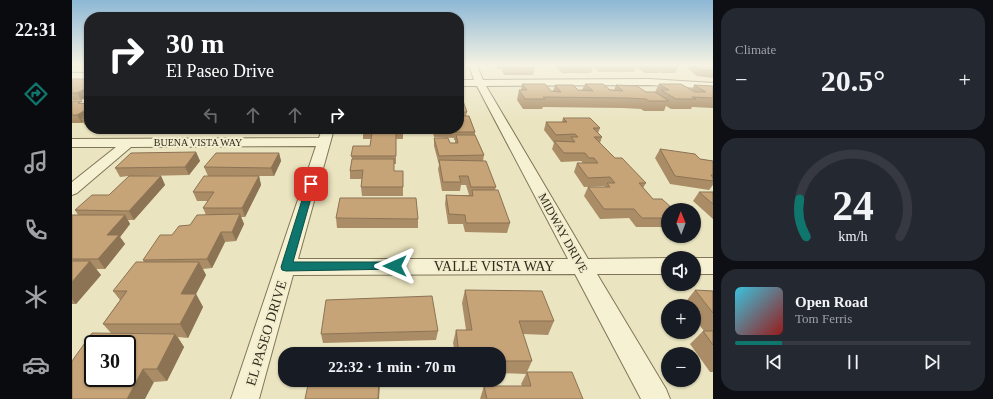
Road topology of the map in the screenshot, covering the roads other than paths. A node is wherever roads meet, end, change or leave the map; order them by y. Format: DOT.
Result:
graph roads {
  1 [pos="480,83"];
  2 [pos="675,84"];
  3 [pos="713,86"];
  4 [pos="326,136"];
  5 [pos="129,142"];
  6 [pos="72,143"];
  7 [pos="72,190"];
  8 [pos="581,265"];
  9 [pos="661,266"];
  10 [pos="701,266"];
  11 [pos="713,266"];
  12 [pos="286,267"];
  13 [pos="245,399"];
  14 [pos="656,399"];
  1 -- 8 [label="street, MIDWAY DRIVE"];
  2 -- 3 [label="street"];
  4 -- 5 [label="street, BUENA VISTA WAY"];
  4 -- 12 [label="street, EL PASEO DRIVE"];
  5 -- 6 [label="street, BUENA VISTA WAY"];
  5 -- 7 [label="street"];
  8 -- 9 [label="street, VALLE VISTA WAY"];
  8 -- 12 [label="street, VALLE VISTA WAY"];
  8 -- 14 [label="street, MIDWAY DRIVE"];
  10 -- 11 [label="street"];
  12 -- 13 [label="street, EL PASEO DRIVE"];
}
